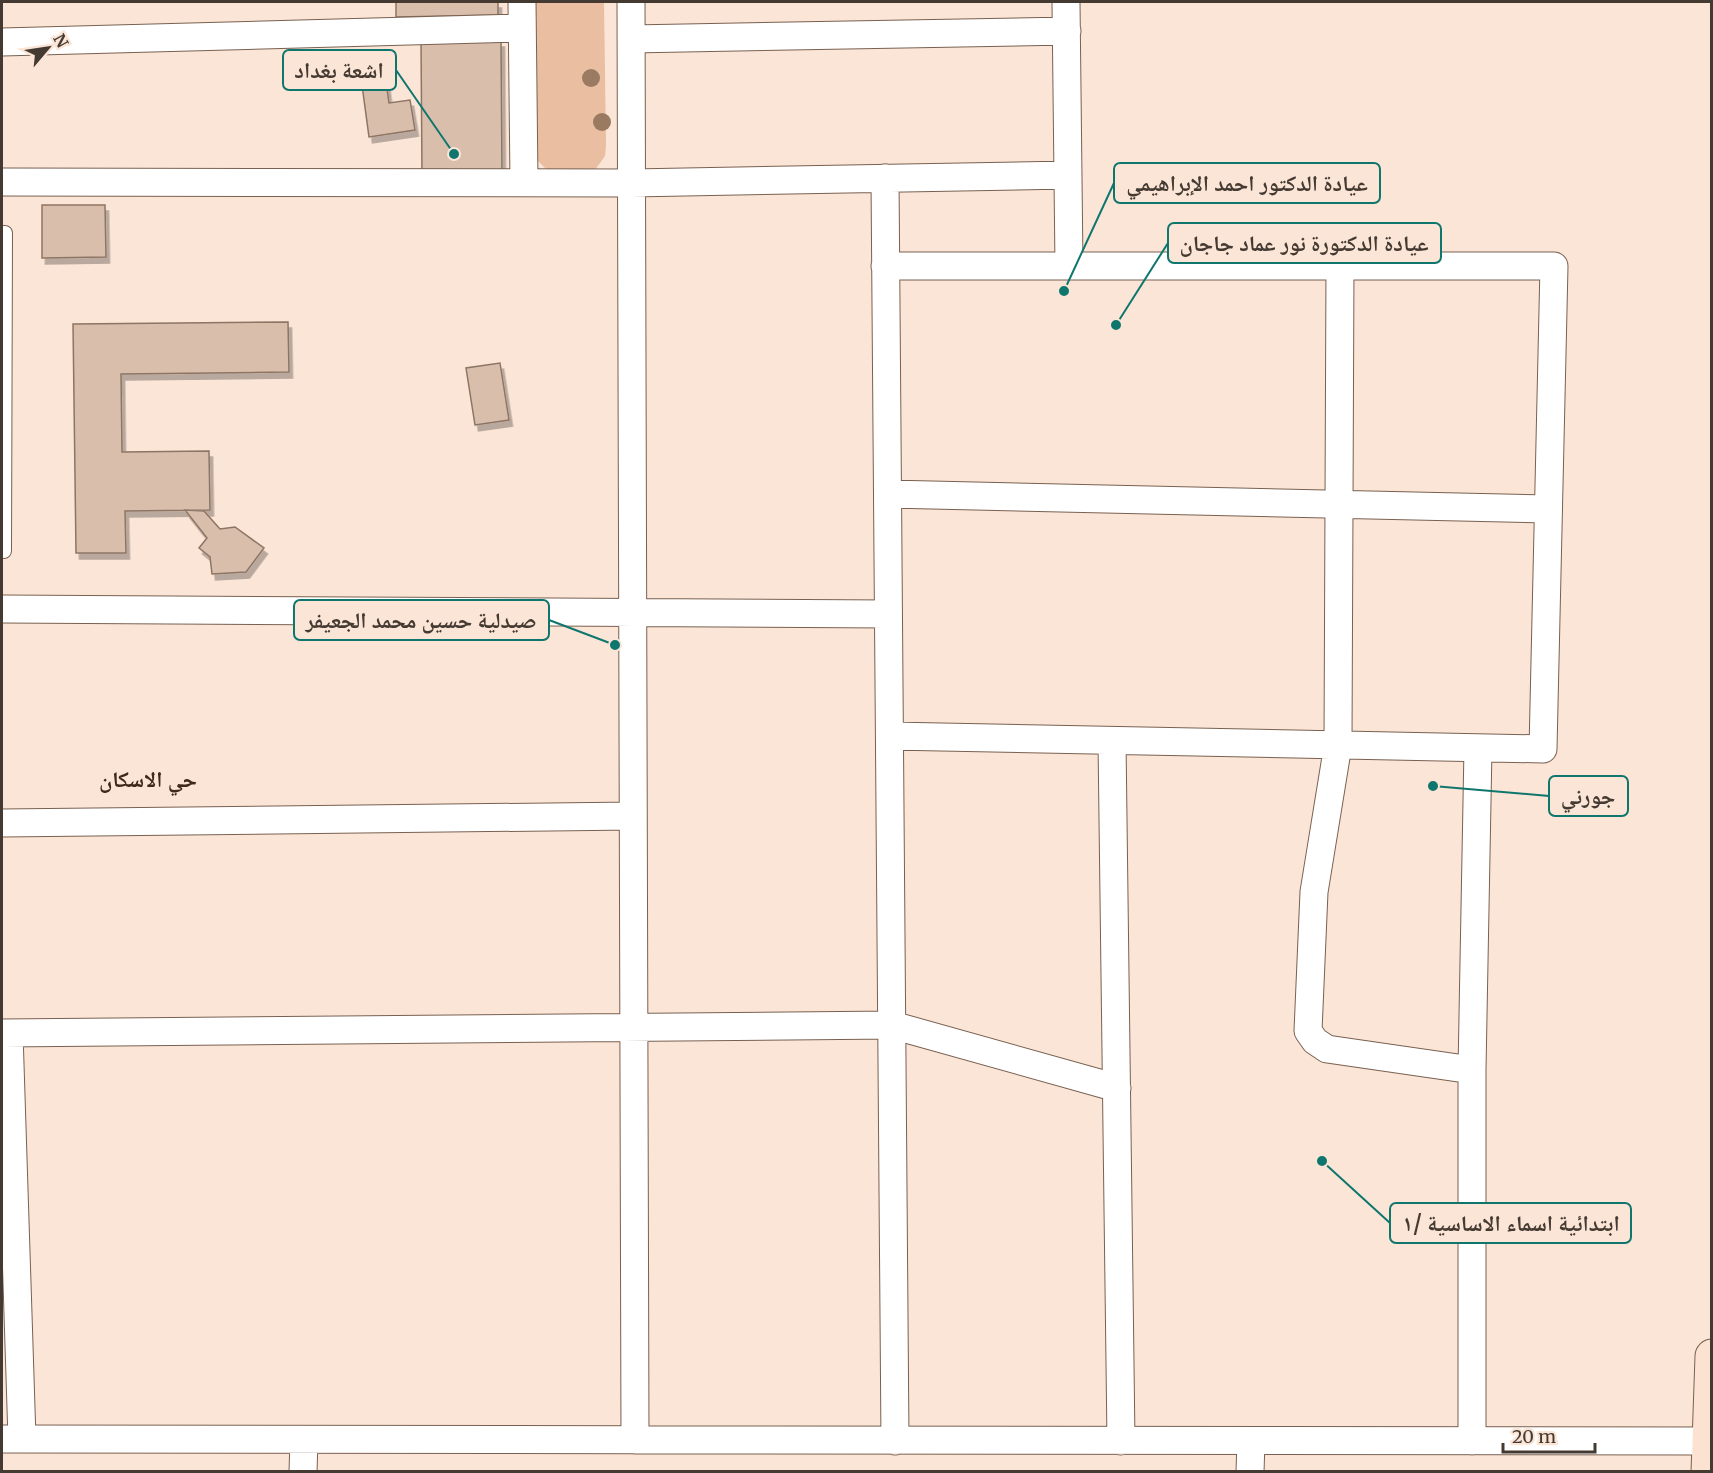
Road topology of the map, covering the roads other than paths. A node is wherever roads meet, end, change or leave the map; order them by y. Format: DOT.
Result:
graph roads {
  1 [pos="522,2"];
  2 [pos="631,2"];
  3 [pos="1066,2"];
  4 [pos="522,28"];
  5 [pos="1067,31"];
  6 [pos="631,39"];
  7 [pos="2,42"];
  8 [pos="1068,175"];
  9 [pos="885,178"];
  10 [pos="2,182"];
  11 [pos="524,182"];
  12 [pos="632,183"];
  13 [pos="2,233"];
  14 [pos="1340,264"];
  15 [pos="885,266"];
  16 [pos="1069,266"];
  17 [pos="888,494"];
  18 [pos="1338,504"];
  19 [pos="1548,509"];
  20 [pos="2,551"];
  21 [pos="2,609"];
  22 [pos="633,613"];
  23 [pos="888,614"];
  24 [pos="890,736"];
  25 [pos="1112,741"];
  26 [pos="1338,745"];
  27 [pos="1478,748"];
  28 [pos="633,816"];
  29 [pos="2,823"];
  30 [pos="892,1025"];
  31 [pos="634,1027"];
  32 [pos="5,1033"];
  33 [pos="1472,1070"];
  34 [pos="1118,1088"];
  35 [pos="1712,1356"];
  36 [pos="12,1439"];
  37 [pos="304,1440"];
  38 [pos="635,1440"];
  39 [pos="895,1441"];
  40 [pos="1121,1441"];
  41 [pos="1251,1441"];
  42 [pos="1472,1441"];
  43 [pos="1710,1451"];
  44 [pos="303,1472"];
  45 [pos="1250,1472"];
  1 -- 4 [label="street"];
  2 -- 6 [label="street"];
  3 -- 5 [label="street"];
  4 -- 7 [label="street"];
  4 -- 11 [label="street"];
  5 -- 6 [label="street"];
  5 -- 8 [label="street"];
  6 -- 12 [label="street"];
  8 -- 9 [label="street"];
  8 -- 16 [label="street"];
  9 -- 12 [label="street"];
  9 -- 15 [label="street"];
  10 -- 11 [label="street"];
  11 -- 12 [label="street"];
  12 -- 22 [label="street"];
  13 -- 20 [label="lane"];
  14 -- 16 [label="street"];
  14 -- 18 [label="street"];
  14 -- 19 [label="street"];
  15 -- 16 [label="street"];
  15 -- 17 [label="street"];
  17 -- 18 [label="street"];
  17 -- 23 [label="street"];
  18 -- 19 [label="street"];
  18 -- 26 [label="street"];
  19 -- 27 [label="street"];
  21 -- 22 [label="street"];
  22 -- 23 [label="street"];
  22 -- 28 [label="street"];
  23 -- 24 [label="street"];
  24 -- 25 [label="street"];
  24 -- 30 [label="street"];
  25 -- 26 [label="street"];
  25 -- 34 [label="street"];
  26 -- 27 [label="street"];
  26 -- 33 [label="street"];
  27 -- 33 [label="street"];
  28 -- 29 [label="street"];
  28 -- 31 [label="street"];
  30 -- 31 [label="street"];
  30 -- 34 [label="street"];
  30 -- 39 [label="street"];
  31 -- 32 [label="street"];
  31 -- 38 [label="street"];
  32 -- 36 [label="street"];
  33 -- 42 [label="street"];
  34 -- 40 [label="street"];
  35 -- 43 [label="street"];
  36 -- 37 [label="street"];
  37 -- 38 [label="street"];
  37 -- 44 [label="street"];
  38 -- 39 [label="street"];
  39 -- 40 [label="street"];
  40 -- 41 [label="street"];
  41 -- 42 [label="street"];
  41 -- 45 [label="street"];
  42 -- 43 [label="street"];
}
